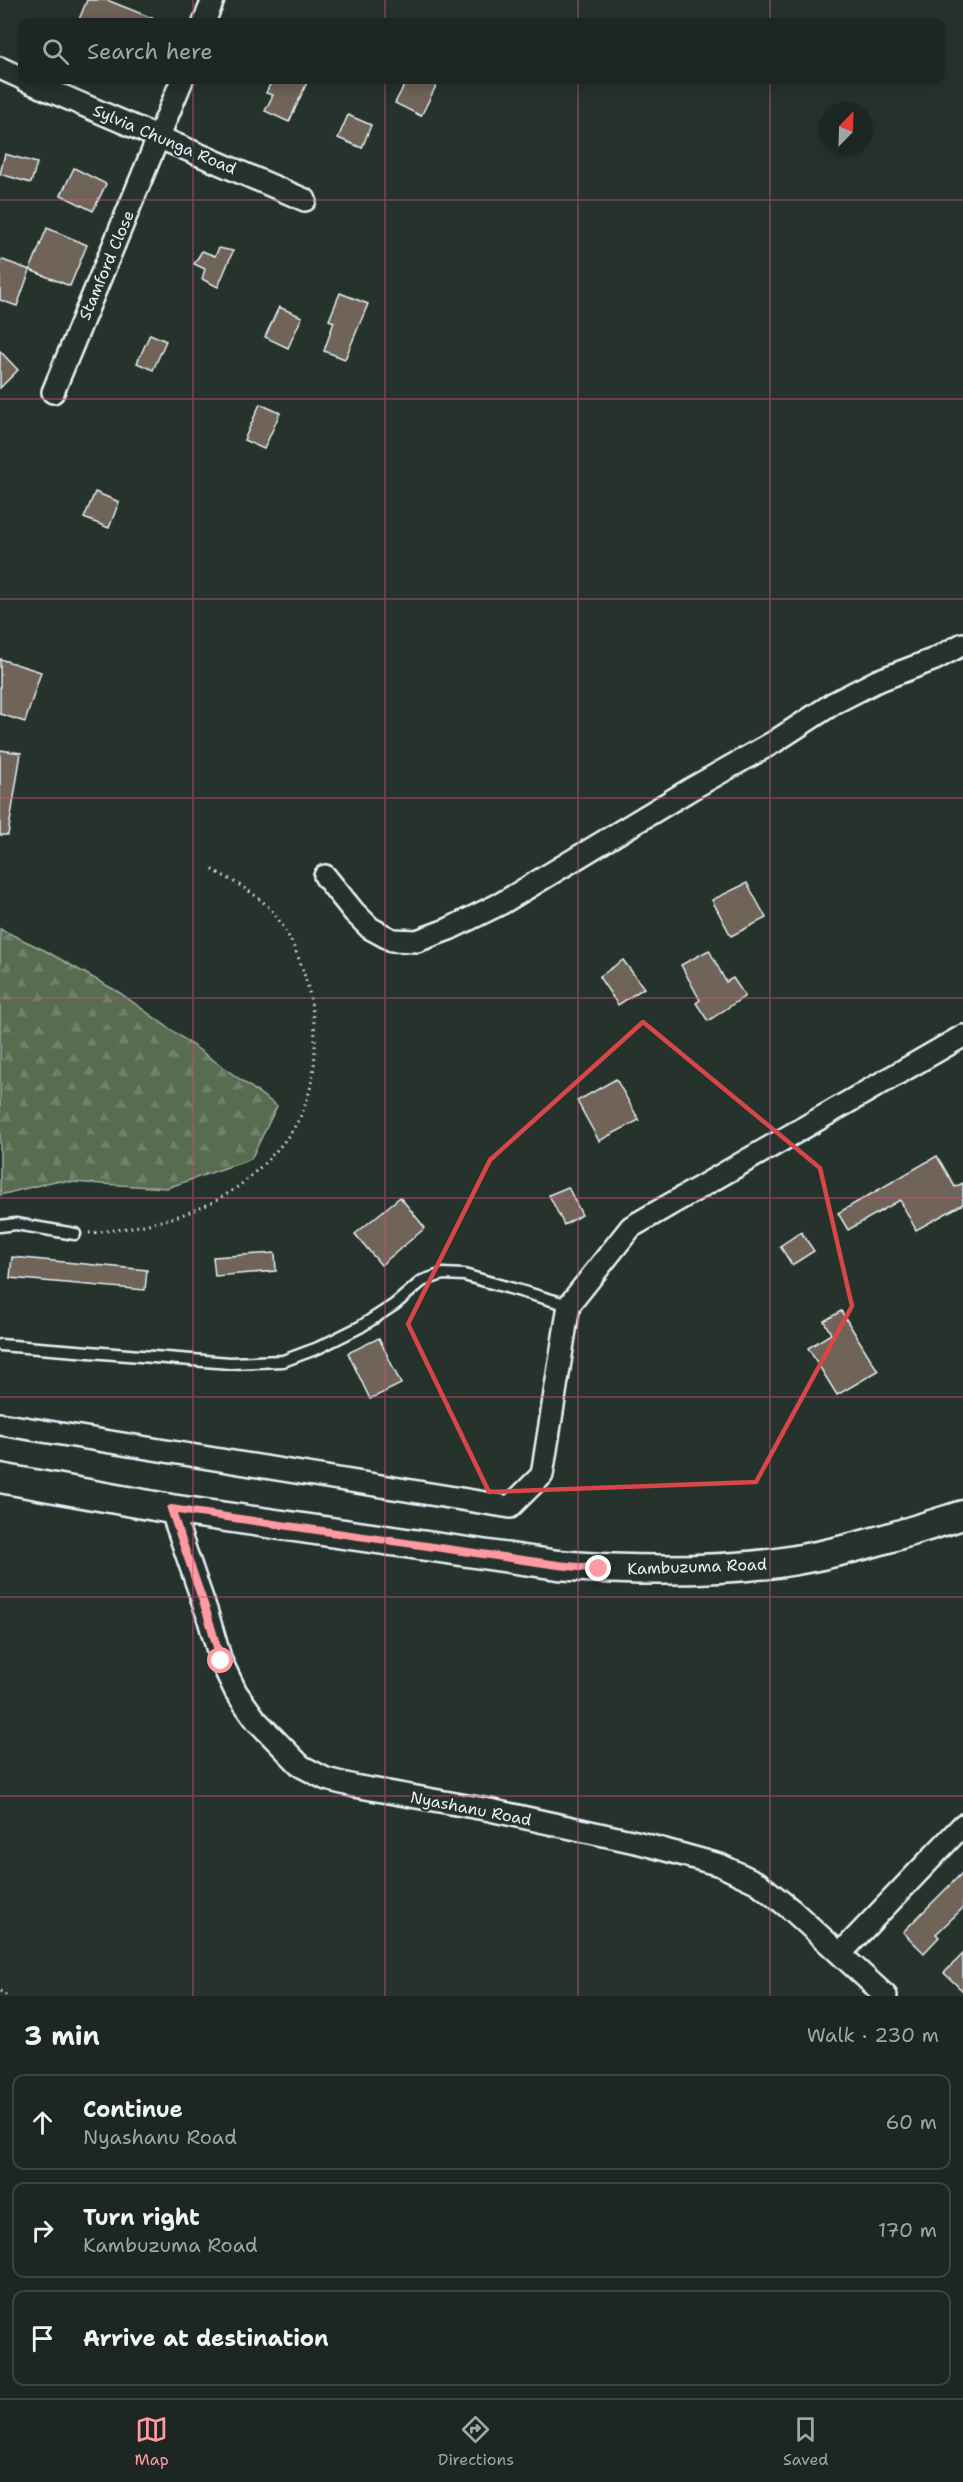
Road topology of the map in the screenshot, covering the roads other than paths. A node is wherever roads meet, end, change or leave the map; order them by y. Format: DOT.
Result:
graph roads {
  1 [pos="213,0"];
  2 [pos="206,18"];
  3 [pos="0,68"];
  4 [pos="18,76"];
  5 [pos="35,84"];
  6 [pos="180,84"];
  7 [pos="159,138"];
  8 [pos="305,200"];
  9 [pos="53,392"];
  10 [pos="963,644"];
  11 [pos="325,876"];
  12 [pos="963,1036"];
  13 [pos="0,1226"];
  14 [pos="75,1234"];
  15 [pos="569,1305"];
  16 [pos="0,1345"];
  17 [pos="0,1424"];
  18 [pos="0,1478"];
  19 [pos="171,1509"];
  20 [pos="963,1515"];
  21 [pos="963,1825"];
  22 [pos="841,1953"];
  23 [pos="886,1996"];
  1 -- 2 [label="street"];
  3 -- 4 [label="street, Sylvia Chunga Road"];
  5 -- 7 [label="street, Sylvia Chunga Road"];
  6 -- 7 [label="street, Stamford Close"];
  7 -- 8 [label="street, Sylvia Chunga Road"];
  7 -- 9 [label="street, Stamford Close"];
  10 -- 11 [label="street"];
  12 -- 15 [label="street"];
  13 -- 14 [label="lane"];
  15 -- 16 [label="lane"];
  15 -- 17 [label="street"];
  18 -- 19 [label="main road, Kambuzuma Road"];
  19 -- 20 [label="main road, Kambuzuma Road"];
  19 -- 22 [label="street, Nyashanu Road"];
  21 -- 22 [label="street"];
  22 -- 23 [label="street, Nyashanu Road"];
}
